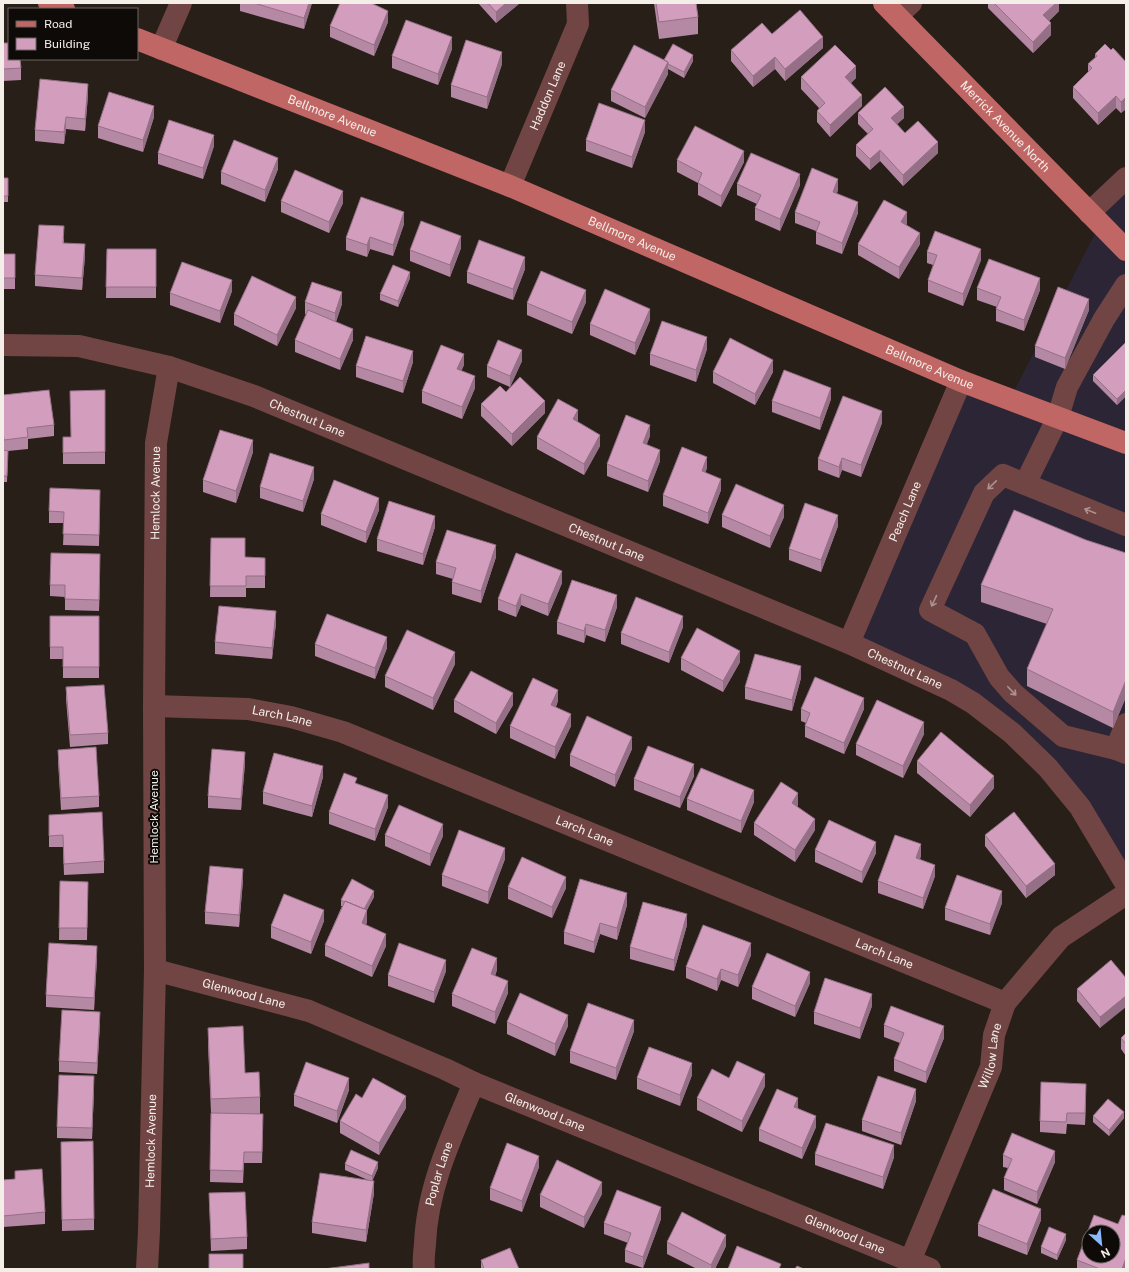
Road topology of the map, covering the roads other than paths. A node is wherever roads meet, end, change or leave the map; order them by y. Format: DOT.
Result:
graph roads {
  1 [pos="49,3"];
  2 [pos="181,3"];
  3 [pos="577,3"];
  4 [pos="898,7"];
  5 [pos="62,8"];
  6 [pos="138,39"];
  7 [pos="161,49"];
  8 [pos="1126,178"];
  9 [pos="510,186"];
  10 [pos="1089,213"];
  11 [pos="1126,250"];
  12 [pos="1126,285"];
  13 [pos="3,345"];
  14 [pos="169,367"];
  15 [pos="961,381"];
  16 [pos="1058,417"];
  17 [pos="1126,443"];
  18 [pos="1025,484"];
  19 [pos="1126,525"];
  20 [pos="849,643"];
  21 [pos="154,706"];
  22 [pos="1126,724"];
  23 [pos="1123,756"];
  24 [pos="1126,884"];
  25 [pos="1126,894"];
  26 [pos="155,970"];
  27 [pos="1005,1003"];
  28 [pos="474,1083"];
  29 [pos="910,1261"];
  30 [pos="146,1269"];
  31 [pos="424,1269"];
  32 [pos="930,1269"];
  1 -- 5 [label="main road"];
  2 -- 7 [label="street"];
  3 -- 9 [label="street, Haddon Lane"];
  4 -- 10 [label="main road, Merrick Avenue North"];
  6 -- 7 [label="main road, Bellmore Avenue"];
  7 -- 9 [label="main road, Bellmore Avenue"];
  8 -- 10 [label="street"];
  9 -- 15 [label="main road, Bellmore Avenue"];
  10 -- 11 [label="main road, Merrick Avenue North"];
  12 -- 16 [label="street"];
  13 -- 14 [label="street, Chestnut Lane"];
  14 -- 20 [label="street, Chestnut Lane"];
  14 -- 21 [label="street, Hemlock Avenue"];
  15 -- 16 [label="main road, Bellmore Avenue"];
  15 -- 20 [label="street, Peach Lane"];
  16 -- 17 [label="main road, Bellmore Avenue"];
  16 -- 18 [label="street"];
  19 -- 18 [label="street, one-way"];
  18 -- 23 [label="street, one-way"];
  20 -- 24 [label="street, Chestnut Lane"];
  21 -- 26 [label="street, Hemlock Avenue"];
  21 -- 27 [label="street, Larch Lane"];
  22 -- 23 [label="street"];
  25 -- 27 [label="street, Willow Lane"];
  26 -- 28 [label="street, Glenwood Lane"];
  26 -- 30 [label="street, Hemlock Avenue"];
  27 -- 29 [label="street, Willow Lane"];
  28 -- 29 [label="street, Glenwood Lane"];
  28 -- 31 [label="street, Poplar Lane"];
  29 -- 32 [label="street, Glenwood Lane"];
}
